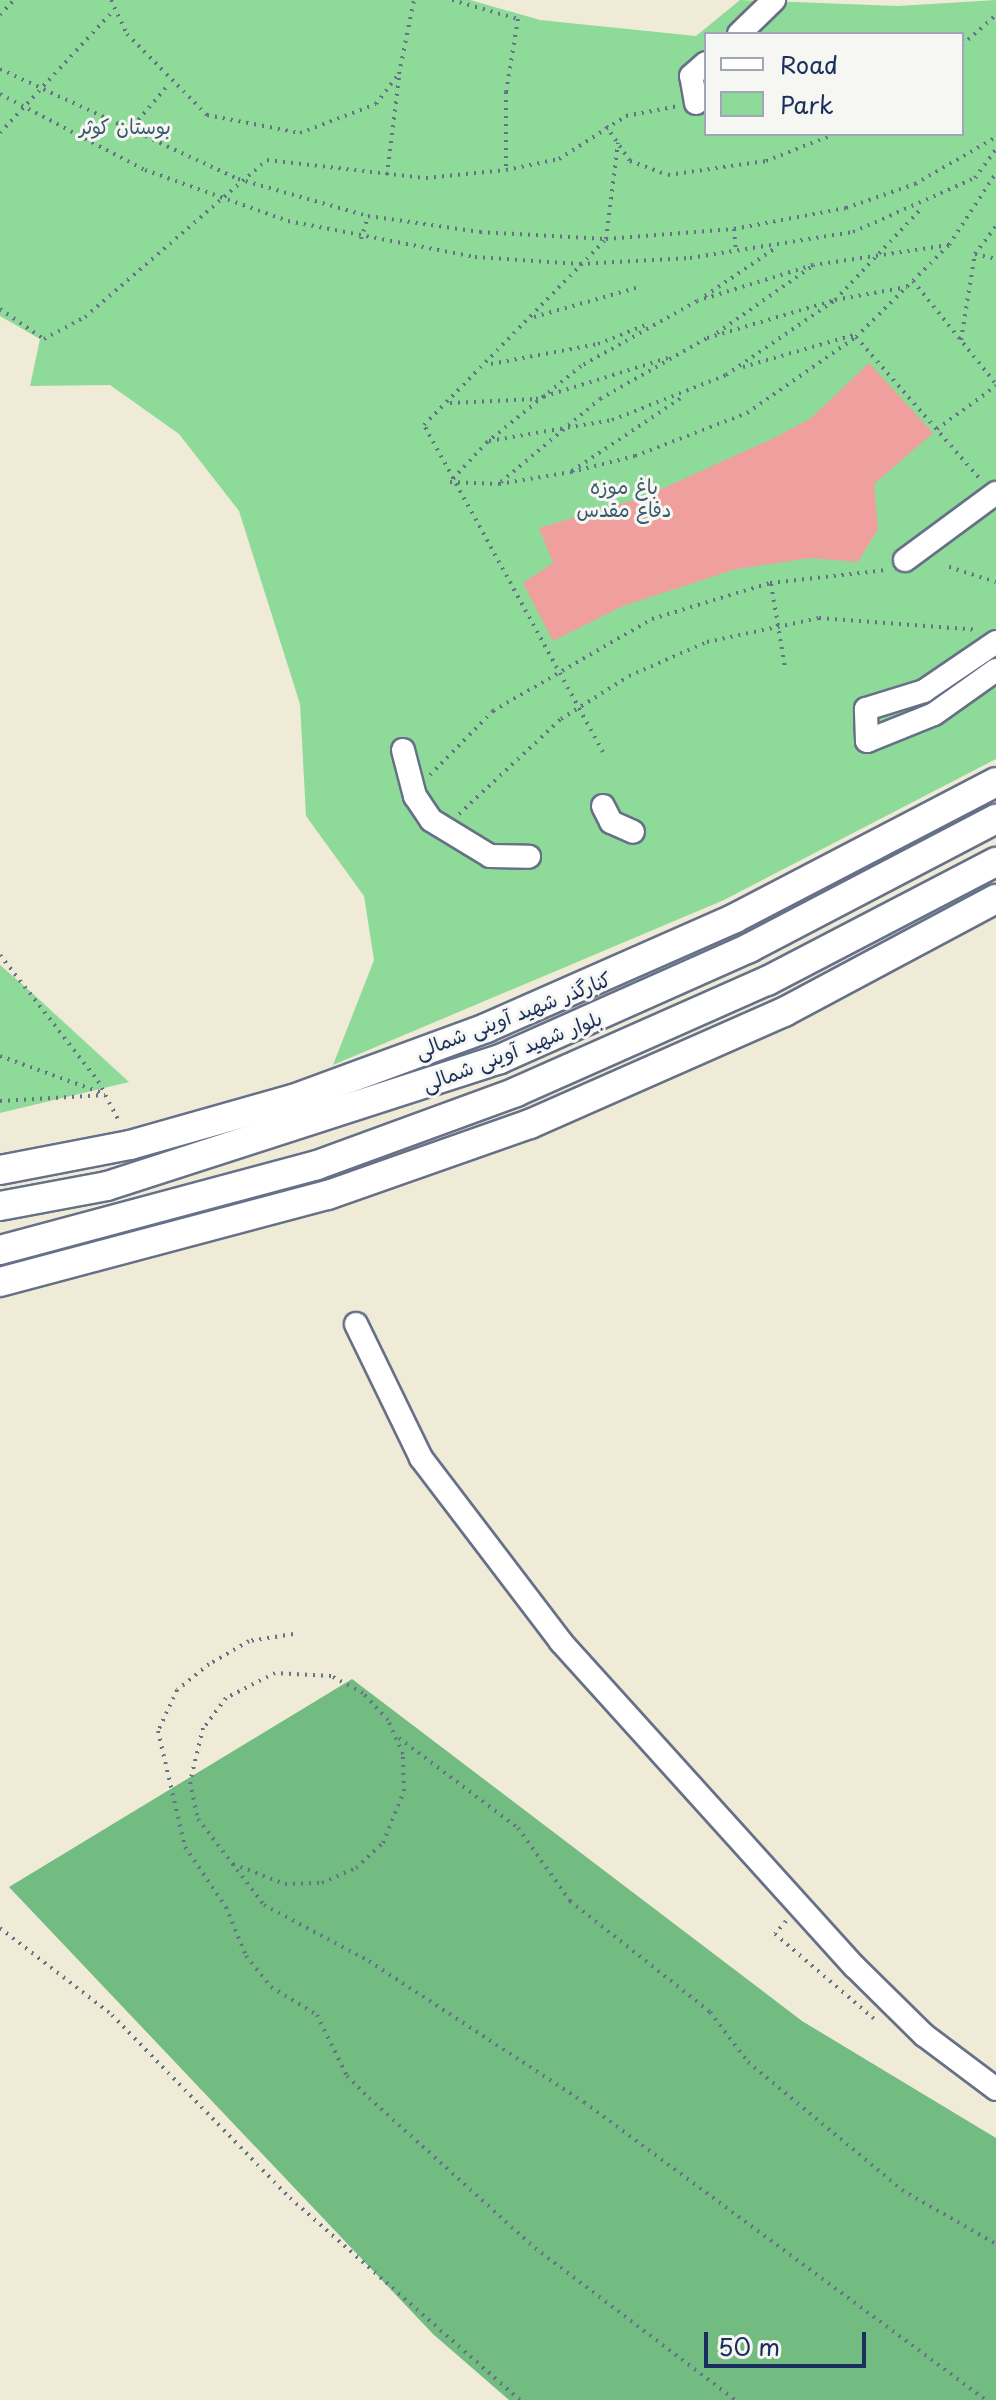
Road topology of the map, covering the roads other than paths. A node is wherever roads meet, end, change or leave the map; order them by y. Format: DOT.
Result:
graph roads {
  1 [pos="774,0"];
  2 [pos="741,32"];
  3 [pos="704,65"];
  4 [pos="696,103"];
  5 [pos="995,494"];
  6 [pos="905,560"];
  7 [pos="989,637"];
  8 [pos="996,670"];
  9 [pos="403,750"];
  10 [pos="996,782"];
  11 [pos="603,806"];
  12 [pos="996,819"];
  13 [pos="633,832"];
  14 [pos="529,857"];
  15 [pos="996,862"];
  16 [pos="996,899"];
  17 [pos="0,1170"];
  18 [pos="0,1206"];
  19 [pos="0,1250"];
  20 [pos="0,1282"];
  21 [pos="356,1324"];
  22 [pos="996,2089"];
  1 -- 2 [label="lane"];
  3 -- 4 [label="lane"];
  5 -- 6 [label="lane"];
  7 -- 8 [label="lane"];
  9 -- 14 [label="lane"];
  10 -- 17 [label="main road, کنارگذر شهید آوینی شمالی"];
  11 -- 13 [label="lane"];
  12 -- 18 [label="main road, بلوار شهید آوینی شمالی"];
  15 -- 19 [label="main road, بلوار شهید آوینی شمالی"];
  16 -- 20 [label="main road"];
  21 -- 22 [label="lane"];
}
